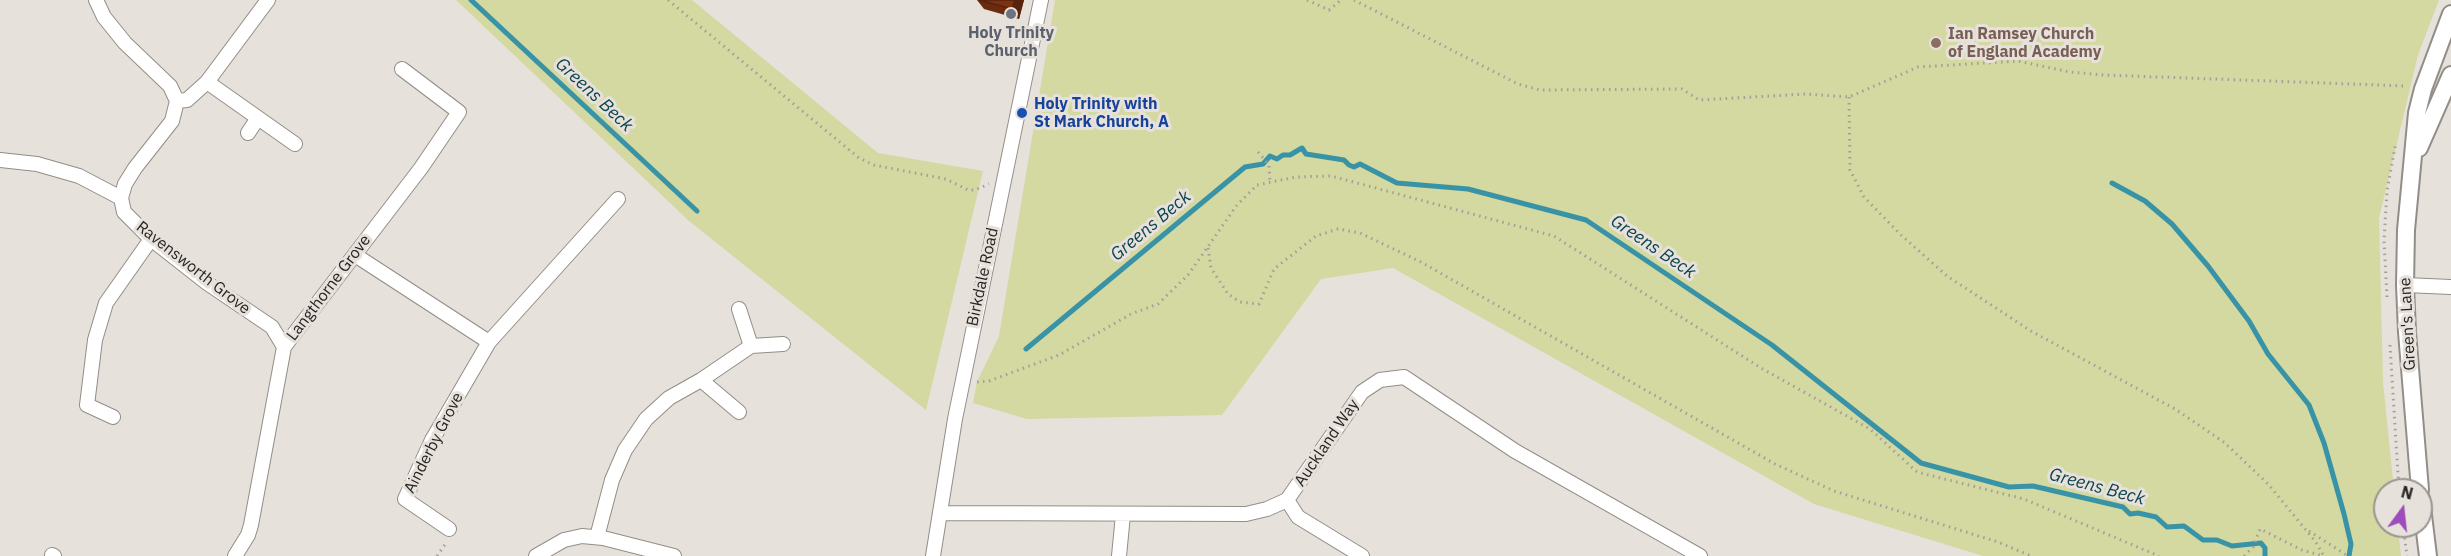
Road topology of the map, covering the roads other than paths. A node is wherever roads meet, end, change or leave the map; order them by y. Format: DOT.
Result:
graph roads {
  1 [pos="96,0"];
  2 [pos="268,0"];
  3 [pos="1041,0"];
  4 [pos="2451,14"];
  5 [pos="402,69"];
  6 [pos="2451,75"];
  7 [pos="207,82"];
  8 [pos="177,101"];
  9 [pos="258,118"];
  10 [pos="248,133"];
  11 [pos="295,144"];
  12 [pos="2415,158"];
  13 [pos="0,160"];
  14 [pos="121,198"];
  15 [pos="618,199"];
  16 [pos="151,239"];
  17 [pos="355,255"];
  18 [pos="2405,285"];
  19 [pos="2451,287"];
  20 [pos="738,309"];
  21 [pos="489,342"];
  22 [pos="783,344"];
  23 [pos="751,346"];
  24 [pos="284,347"];
  25 [pos="701,381"];
  26 [pos="739,412"];
  27 [pos="113,417"];
  28 [pos="2419,478"];
  29 [pos="1287,500"];
  30 [pos="940,513"];
  31 [pos="1122,515"];
  32 [pos="449,529"];
  33 [pos="597,537"];
  34 [pos="2426,538"];
  35 [pos="235,556"];
  36 [pos="536,556"];
  37 [pos="674,556"];
  38 [pos="933,556"];
  39 [pos="1119,556"];
  40 [pos="1362,556"];
  41 [pos="1700,556"];
  42 [pos="2428,556"];
  1 -- 8 [label="street"];
  2 -- 7 [label="street"];
  3 -- 30 [label="street, Birkdale Road"];
  4 -- 12 [label="street, Green's Lane"];
  5 -- 17 [label="street, Langthorne Grove"];
  6 -- 12 [label="street, Green's Lane"];
  7 -- 8 [label="street"];
  7 -- 9 [label="street"];
  8 -- 14 [label="street"];
  9 -- 10 [label="street"];
  9 -- 11 [label="street"];
  12 -- 18 [label="street, Green's Lane"];
  13 -- 14 [label="street"];
  14 -- 16 [label="street, Ravensworth Grove"];
  15 -- 21 [label="street, Ainderby Grove"];
  16 -- 24 [label="street, Ravensworth Grove"];
  16 -- 27 [label="street"];
  17 -- 21 [label="street"];
  17 -- 24 [label="street, Langthorne Grove"];
  18 -- 19 [label="street"];
  18 -- 28 [label="street, Green's Lane"];
  20 -- 23 [label="street"];
  21 -- 32 [label="street, Ainderby Grove"];
  22 -- 23 [label="street"];
  23 -- 25 [label="street"];
  24 -- 35 [label="street, Langthorne Grove"];
  25 -- 26 [label="street"];
  25 -- 33 [label="street"];
  29 -- 31 [label="street, Auckland Way"];
  29 -- 40 [label="street"];
  29 -- 41 [label="street, Auckland Way"];
  30 -- 31 [label="street, Auckland Way"];
  30 -- 38 [label="street, Birkdale Road"];
  31 -- 39 [label="street"];
  33 -- 36 [label="street"];
  33 -- 37 [label="street"];
  34 -- 42 [label="street"];
}
